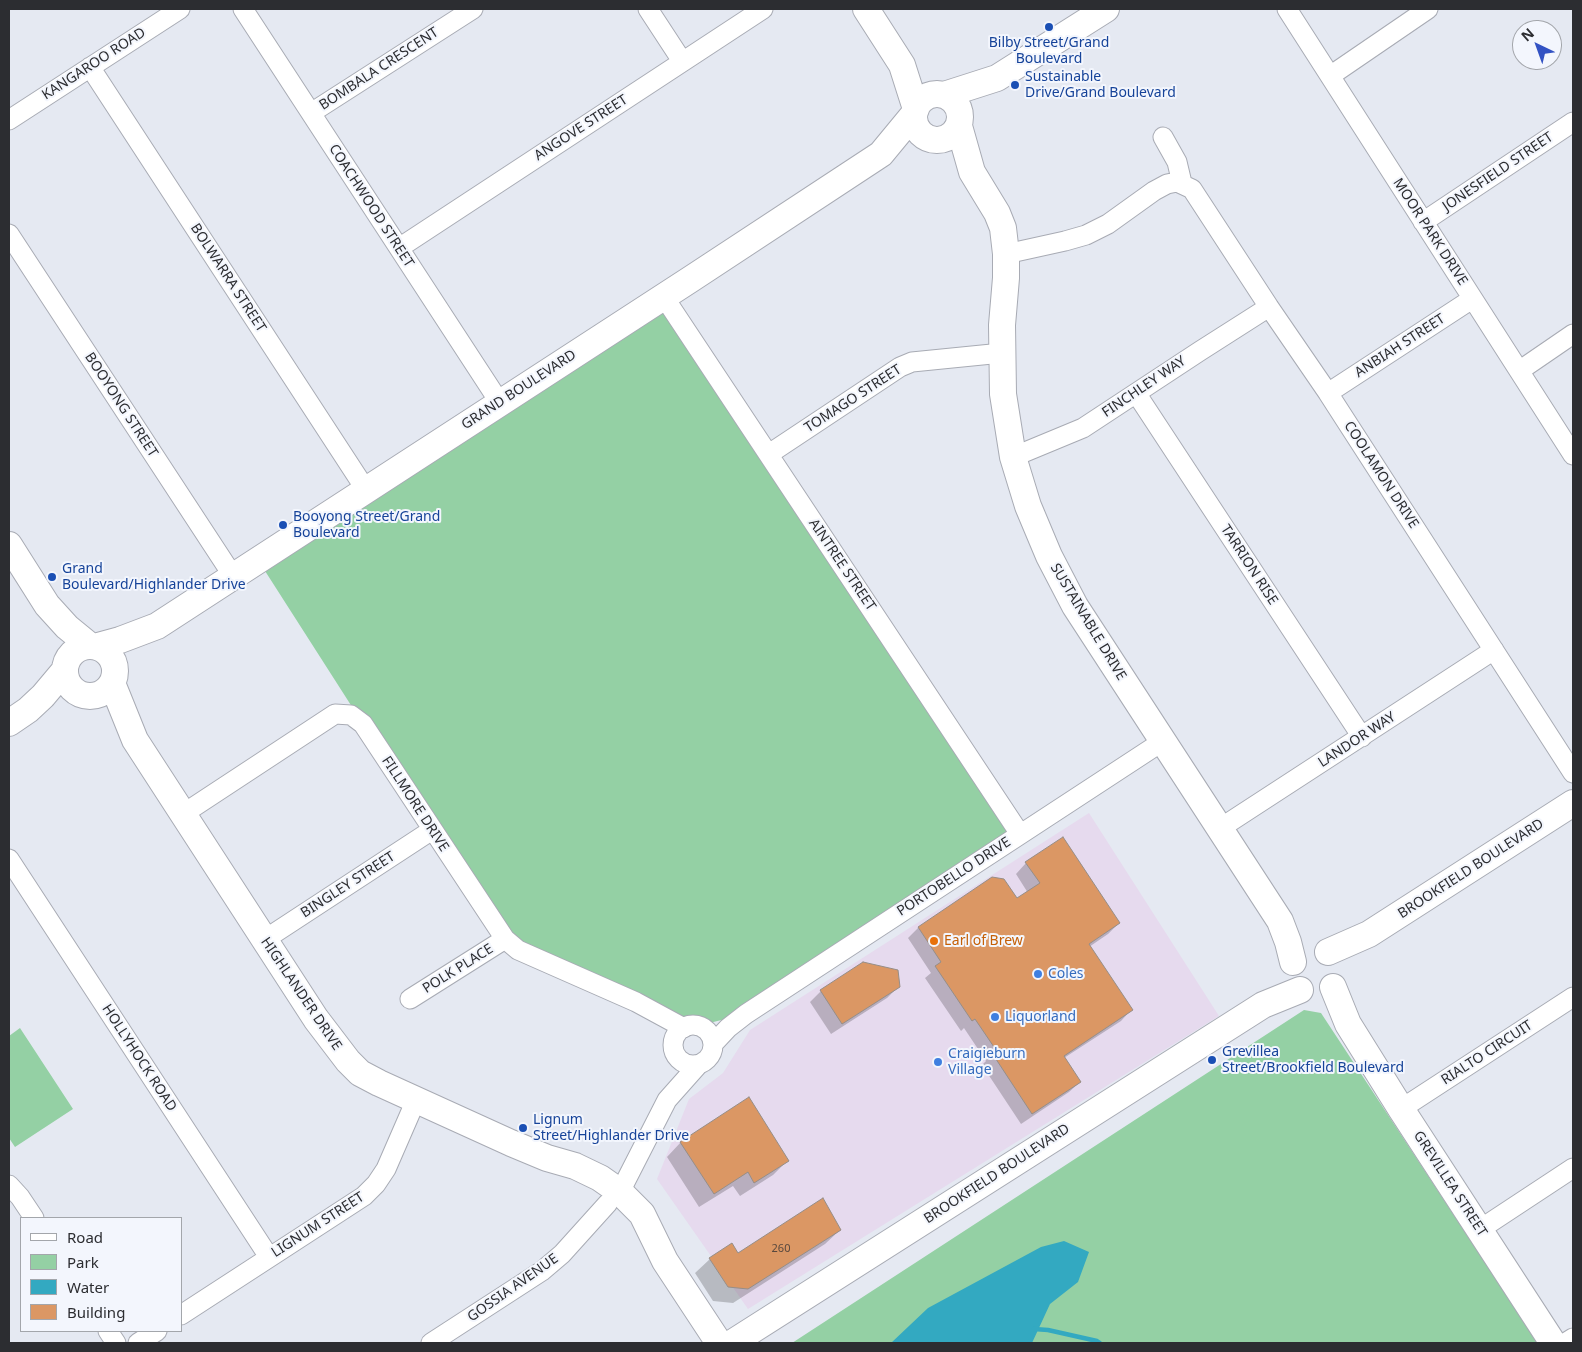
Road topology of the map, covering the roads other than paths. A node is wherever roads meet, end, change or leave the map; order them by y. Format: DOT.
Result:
graph roads {
  1 [pos="180,9"];
  2 [pos="243,9"];
  3 [pos="473,9"];
  4 [pos="648,9"];
  5 [pos="764,9"];
  6 [pos="866,9"];
  7 [pos="1287,9"];
  8 [pos="1428,9"];
  9 [pos="1096,12"];
  10 [pos="682,62"];
  11 [pos="90,67"];
  12 [pos="1330,76"];
  13 [pos="997,78"];
  14 [pos="928,103"];
  15 [pos="311,113"];
  16 [pos="9,120"];
  17 [pos="1573,122"];
  18 [pos="959,123"];
  19 [pos="1163,137"];
  20 [pos="932,140"];
  21 [pos="881,154"];
  22 [pos="972,172"];
  23 [pos="1182,183"];
  24 [pos="1423,222"];
  25 [pos="9,234"];
  26 [pos="399,248"];
  27 [pos="1006,254"];
  28 [pos="664,297"];
  29 [pos="1472,299"];
  30 [pos="1269,307"];
  31 [pos="1573,334"];
  32 [pos="1002,353"];
  33 [pos="1519,371"];
  34 [pos="1136,392"];
  35 [pos="1328,393"];
  36 [pos="500,403"];
  37 [pos="768,454"];
  38 [pos="1573,454"];
  39 [pos="1013,456"];
  40 [pos="366,490"];
  41 [pos="9,545"];
  42 [pos="233,576"];
  43 [pos="47,605"];
  44 [pos="157,626"];
  45 [pos="93,646"];
  46 [pos="1494,650"];
  47 [pos="65,666"];
  48 [pos="113,680"];
  49 [pos="89,696"];
  50 [pos="18,716"];
  51 [pos="1362,737"];
  52 [pos="135,740"];
  53 [pos="1163,741"];
  54 [pos="1573,773"];
  55 [pos="1573,803"];
  56 [pos="183,814"];
  57 [pos="1219,829"];
  58 [pos="432,830"];
  59 [pos="1020,834"];
  60 [pos="9,859"];
  61 [pos="506,939"];
  62 [pos="264,940"];
  63 [pos="1314,972"];
  64 [pos="1573,997"];
  65 [pos="410,999"];
  66 [pos="636,1002"];
  67 [pos="746,1014"];
  68 [pos="690,1027"];
  69 [pos="713,1044"];
  70 [pos="675,1050"];
  71 [pos="699,1064"];
  72 [pos="416,1100"];
  73 [pos="668,1100"];
  74 [pos="1401,1109"];
  75 [pos="1573,1168"];
  76 [pos="9,1185"];
  77 [pos="614,1198"];
  78 [pos="33,1217"];
  79 [pos="1479,1230"];
  80 [pos="269,1258"];
  81 [pos="182,1314"];
  82 [pos="109,1332"];
  83 [pos="155,1332"];
  84 [pos="1573,1338"];
  85 [pos="116,1343"];
  86 [pos="138,1343"];
  87 [pos="431,1343"];
  88 [pos="719,1343"];
  89 [pos="732,1343"];
  90 [pos="1553,1343"];
  91 [pos="1565,1343"];
  1 -- 11 [label="street, KANGAROO ROAD"];
  2 -- 15 [label="street, COACHWOOD STREET"];
  3 -- 15 [label="street, BOMBALA CRESCENT"];
  4 -- 10 [label="street"];
  5 -- 10 [label="street, ANGOVE STREET"];
  6 -- 14 [label="street"];
  7 -- 12 [label="street, MOOR PARK DRIVE"];
  8 -- 12 [label="street"];
  9 -- 13 [label="street"];
  10 -- 26 [label="street, ANGOVE STREET"];
  11 -- 16 [label="street, KANGAROO ROAD"];
  11 -- 40 [label="street, BOLWARRA STREET"];
  12 -- 24 [label="street, MOOR PARK DRIVE"];
  13 -- 14 [label="street"];
  13 -- 18 [label="street"];
  14 -- 18 [label="street"];
  14 -- 20 [label="street"];
  14 -- 21 [label="street, GRAND BOULEVARD"];
  15 -- 26 [label="street, COACHWOOD STREET"];
  17 -- 24 [label="street, JONESFIELD STREET"];
  18 -- 20 [label="street"];
  18 -- 22 [label="street, SUSTAINABLE DRIVE"];
  19 -- 23 [label="street"];
  20 -- 21 [label="street, GRAND BOULEVARD"];
  20 -- 22 [label="street, SUSTAINABLE DRIVE"];
  21 -- 28 [label="street, GRAND BOULEVARD"];
  22 -- 27 [label="street, SUSTAINABLE DRIVE"];
  23 -- 27 [label="street"];
  23 -- 30 [label="street, COOLAMON DRIVE"];
  24 -- 29 [label="street, MOOR PARK DRIVE"];
  25 -- 42 [label="street, BOOYONG STREET"];
  26 -- 36 [label="street, COACHWOOD STREET"];
  27 -- 32 [label="street, SUSTAINABLE DRIVE"];
  28 -- 36 [label="street, GRAND BOULEVARD"];
  28 -- 37 [label="street, AINTREE STREET"];
  29 -- 33 [label="street, MOOR PARK DRIVE"];
  29 -- 35 [label="street, ANBIAH STREET"];
  30 -- 34 [label="street, FINCHLEY WAY"];
  30 -- 35 [label="street, COOLAMON DRIVE"];
  31 -- 33 [label="street"];
  32 -- 37 [label="street, TOMAGO STREET"];
  32 -- 39 [label="street, SUSTAINABLE DRIVE"];
  33 -- 38 [label="street, MOOR PARK DRIVE"];
  34 -- 39 [label="street, FINCHLEY WAY"];
  34 -- 51 [label="street, TARRION RISE"];
  35 -- 46 [label="street, COOLAMON DRIVE"];
  36 -- 40 [label="street, GRAND BOULEVARD"];
  37 -- 59 [label="street, AINTREE STREET"];
  39 -- 53 [label="street, SUSTAINABLE DRIVE"];
  40 -- 42 [label="street, GRAND BOULEVARD"];
  41 -- 43 [label="street"];
  42 -- 44 [label="street, GRAND BOULEVARD"];
  43 -- 45 [label="street"];
  43 -- 47 [label="street"];
  44 -- 45 [label="street, GRAND BOULEVARD"];
  44 -- 48 [label="street, GRAND BOULEVARD"];
  45 -- 47 [label="street"];
  45 -- 48 [label="street"];
  46 -- 51 [label="street, LANDOR WAY"];
  46 -- 54 [label="street, COOLAMON DRIVE"];
  47 -- 49 [label="street"];
  47 -- 50 [label="street"];
  48 -- 49 [label="street"];
  48 -- 52 [label="street, HIGHLANDER DRIVE"];
  49 -- 50 [label="street"];
  49 -- 52 [label="street, HIGHLANDER DRIVE"];
  51 -- 57 [label="street, LANDOR WAY"];
  52 -- 56 [label="street, HIGHLANDER DRIVE"];
  53 -- 57 [label="street, SUSTAINABLE DRIVE"];
  53 -- 59 [label="street, PORTOBELLO DRIVE"];
  55 -- 63 [label="street, BROOKFIELD BOULEVARD"];
  56 -- 58 [label="street, FILLMORE DRIVE"];
  56 -- 62 [label="street, HIGHLANDER DRIVE"];
  57 -- 63 [label="street, SUSTAINABLE DRIVE"];
  58 -- 61 [label="street, FILLMORE DRIVE"];
  58 -- 62 [label="street, BINGLEY STREET"];
  59 -- 67 [label="street, PORTOBELLO DRIVE"];
  60 -- 80 [label="street, HOLLYHOCK ROAD"];
  61 -- 65 [label="street, POLK PLACE"];
  61 -- 66 [label="street, FILLMORE DRIVE"];
  62 -- 72 [label="street, HIGHLANDER DRIVE"];
  63 -- 74 [label="street, GREVILLEA STREET"];
  63 -- 89 [label="street, BROOKFIELD BOULEVARD"];
  64 -- 74 [label="street, RIALTO CIRCUIT"];
  66 -- 68 [label="street, FILLMORE DRIVE"];
  66 -- 70 [label="street"];
  67 -- 68 [label="street, PORTOBELLO DRIVE"];
  67 -- 69 [label="street, PORTOBELLO DRIVE"];
  68 -- 69 [label="street"];
  68 -- 70 [label="street"];
  69 -- 71 [label="street"];
  70 -- 71 [label="street"];
  70 -- 73 [label="street"];
  71 -- 73 [label="street"];
  72 -- 77 [label="street, HIGHLANDER DRIVE"];
  72 -- 80 [label="street, LIGNUM STREET"];
  73 -- 77 [label="street"];
  74 -- 79 [label="street, GREVILLEA STREET"];
  75 -- 79 [label="street"];
  76 -- 78 [label="street"];
  77 -- 87 [label="street, GOSSIA AVENUE"];
  77 -- 88 [label="street, HIGHLANDER DRIVE"];
  79 -- 90 [label="street, GREVILLEA STREET"];
  80 -- 81 [label="street, LIGNUM STREET"];
  82 -- 85 [label="street"];
  83 -- 86 [label="street"];
  84 -- 91 [label="street"];
}
